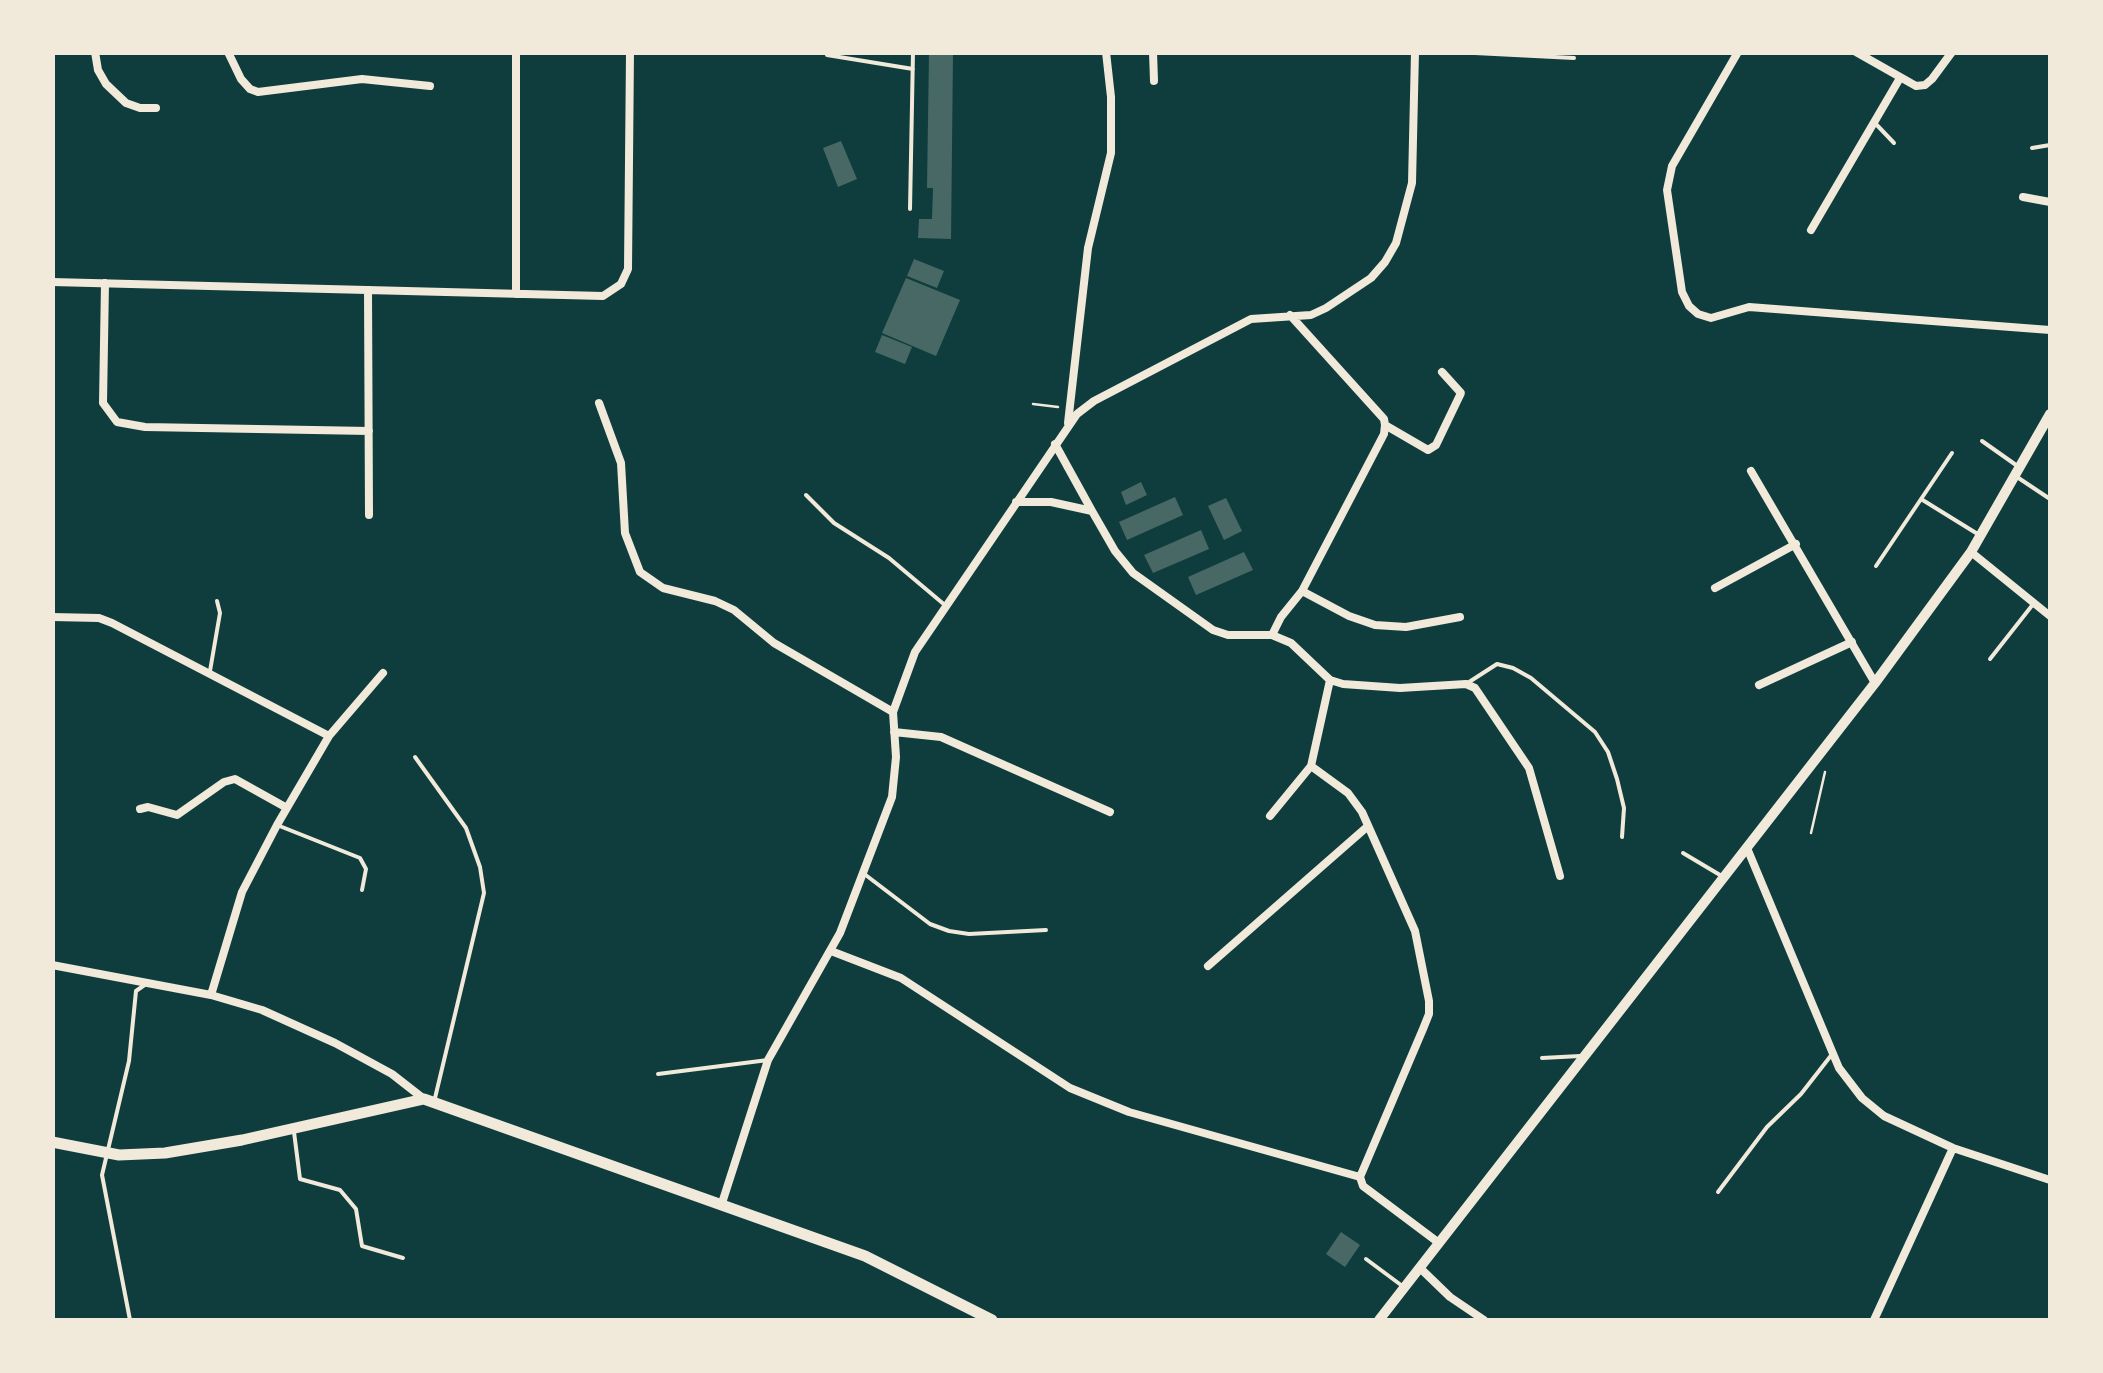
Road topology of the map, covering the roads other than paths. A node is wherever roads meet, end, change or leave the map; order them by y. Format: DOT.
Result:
graph roads {
  1 [pos="95,52"];
  2 [pos="228,52"];
  3 [pos="516,52"];
  4 [pos="630,52"];
  5 [pos="913,52"];
  6 [pos="1106,52"];
  7 [pos="1154,52"];
  8 [pos="1415,52"];
  9 [pos="1455,52"];
  10 [pos="1738,52"];
  11 [pos="1856,52"];
  12 [pos="1952,52"];
  13 [pos="827,56"];
  14 [pos="1574,58"];
  15 [pos="912,69"];
  16 [pos="1900,78"];
  17 [pos="1154,81"];
  18 [pos="430,86"];
  19 [pos="156,108"];
  20 [pos="1874,122"];
  21 [pos="1894,143"];
  22 [pos="2050,145"];
  23 [pos="2032,148"];
  24 [pos="2023,197"];
  25 [pos="2050,202"];
  26 [pos="910,208"];
  27 [pos="1810,230"];
  28 [pos="52,282"];
  29 [pos="105,283"];
  30 [pos="368,290"];
  31 [pos="516,294"];
  32 [pos="1290,315"];
  33 [pos="2050,330"];
  34 [pos="1442,372"];
  35 [pos="599,403"];
  36 [pos="2050,414"];
  37 [pos="1068,423"];
  38 [pos="1386,425"];
  39 [pos="369,431"];
  40 [pos="1982,441"];
  41 [pos="1055,444"];
  42 [pos="1952,453"];
  43 [pos="1751,471"];
  44 [pos="2017,472"];
  45 [pos="806,494"];
  46 [pos="1921,499"];
  47 [pos="2050,499"];
  48 [pos="1016,502"];
  49 [pos="1092,510"];
  50 [pos="369,514"];
  51 [pos="1980,536"];
  52 [pos="1796,544"];
  53 [pos="1971,552"];
  54 [pos="1876,566"];
  55 [pos="1715,588"];
  56 [pos="1302,592"];
  57 [pos="217,602"];
  58 [pos="2034,603"];
  59 [pos="946,606"];
  60 [pos="52,616"];
  61 [pos="2050,616"];
  62 [pos="1460,617"];
  63 [pos="1272,635"];
  64 [pos="1852,642"];
  65 [pos="1990,658"];
  66 [pos="383,673"];
  67 [pos="209,676"];
  68 [pos="1330,680"];
  69 [pos="1876,683"];
  70 [pos="1466,684"];
  71 [pos="1759,685"];
  72 [pos="894,712"];
  73 [pos="894,732"];
  74 [pos="329,736"];
  75 [pos="415,757"];
  76 [pos="1310,766"];
  77 [pos="140,808"];
  78 [pos="286,808"];
  79 [pos="1110,812"];
  80 [pos="1270,816"];
  81 [pos="277,825"];
  82 [pos="1368,826"];
  83 [pos="1622,837"];
  84 [pos="1747,848"];
  85 [pos="1683,853"];
  86 [pos="863,873"];
  87 [pos="1560,876"];
  88 [pos="1724,877"];
  89 [pos="362,890"];
  90 [pos="1046,930"];
  91 [pos="831,951"];
  92 [pos="52,965"];
  93 [pos="1208,966"];
  94 [pos="146,984"];
  95 [pos="212,994"];
  96 [pos="1833,1053"];
  97 [pos="1585,1056"];
  98 [pos="1542,1058"];
  99 [pos="768,1060"];
  100 [pos="658,1074"];
  101 [pos="429,1101"];
  102 [pos="294,1128"];
  103 [pos="52,1142"];
  104 [pos="1953,1148"];
  105 [pos="109,1153"];
  106 [pos="1360,1177"];
  107 [pos="2050,1180"];
  108 [pos="1718,1192"];
  109 [pos="722,1203"];
  110 [pos="1439,1243"];
  111 [pos="404,1258"];
  112 [pos="1366,1259"];
  113 [pos="1420,1268"];
  114 [pos="1405,1288"];
  115 [pos="966,1314"];
  116 [pos="130,1320"];
  117 [pos="992,1320"];
  118 [pos="1379,1320"];
  119 [pos="1484,1320"];
  120 [pos="1874,1320"];
  1 -- 19 [label="street"];
  2 -- 18 [label="street"];
  3 -- 31 [label="street"];
  4 -- 31 [label="street"];
  5 -- 15 [label="lane"];
  6 -- 37 [label="street"];
  7 -- 17 [label="street"];
  8 -- 32 [label="street"];
  9 -- 14 [label="lane"];
  10 -- 33 [label="street"];
  11 -- 16 [label="street"];
  12 -- 16 [label="street"];
  13 -- 15 [label="lane"];
  15 -- 26 [label="lane"];
  16 -- 20 [label="street"];
  20 -- 21 [label="lane"];
  20 -- 27 [label="street"];
  22 -- 23 [label="lane"];
  24 -- 25 [label="street"];
  28 -- 29 [label="street"];
  29 -- 30 [label="street"];
  29 -- 39 [label="street"];
  30 -- 31 [label="street"];
  30 -- 39 [label="street"];
  32 -- 37 [label="street"];
  32 -- 38 [label="street"];
  34 -- 38 [label="street"];
  35 -- 72 [label="street"];
  36 -- 44 [label="street"];
  37 -- 41 [label="street"];
  38 -- 56 [label="street"];
  39 -- 50 [label="street"];
  40 -- 44 [label="lane"];
  41 -- 48 [label="street"];
  41 -- 49 [label="street"];
  42 -- 46 [label="lane"];
  43 -- 52 [label="street"];
  44 -- 47 [label="lane"];
  44 -- 51 [label="street"];
  45 -- 59 [label="lane"];
  46 -- 51 [label="lane"];
  46 -- 54 [label="lane"];
  48 -- 49 [label="street"];
  48 -- 59 [label="street"];
  49 -- 63 [label="street"];
  51 -- 53 [label="street"];
  52 -- 55 [label="street"];
  52 -- 64 [label="street"];
  53 -- 58 [label="street"];
  53 -- 69 [label="street"];
  56 -- 62 [label="street"];
  56 -- 63 [label="street"];
  57 -- 67 [label="lane"];
  58 -- 61 [label="street"];
  58 -- 65 [label="lane"];
  59 -- 72 [label="street"];
  60 -- 67 [label="street"];
  63 -- 68 [label="street"];
  64 -- 69 [label="street"];
  64 -- 71 [label="street"];
  66 -- 74 [label="street"];
  67 -- 74 [label="street"];
  68 -- 70 [label="street"];
  68 -- 76 [label="street"];
  69 -- 84 [label="street"];
  70 -- 83 [label="lane"];
  70 -- 87 [label="street"];
  72 -- 73 [label="street"];
  73 -- 79 [label="street"];
  73 -- 86 [label="street"];
  74 -- 78 [label="street"];
  75 -- 101 [label="lane"];
  76 -- 80 [label="street"];
  76 -- 82 [label="street"];
  77 -- 78 [label="street"];
  78 -- 81 [label="street"];
  81 -- 89 [label="lane"];
  81 -- 95 [label="street"];
  82 -- 93 [label="street"];
  82 -- 106 [label="street"];
  84 -- 88 [label="street"];
  84 -- 96 [label="street"];
  85 -- 88 [label="lane"];
  86 -- 90 [label="lane"];
  86 -- 91 [label="street"];
  88 -- 97 [label="street"];
  91 -- 99 [label="street"];
  91 -- 106 [label="street"];
  92 -- 94 [label="street"];
  94 -- 95 [label="street"];
  94 -- 105 [label="lane"];
  95 -- 101 [label="street"];
  96 -- 104 [label="street"];
  96 -- 108 [label="lane"];
  97 -- 98 [label="lane"];
  97 -- 110 [label="street"];
  99 -- 100 [label="lane"];
  99 -- 109 [label="street"];
  101 -- 102 [label="main road"];
  101 -- 109 [label="main road"];
  102 -- 105 [label="main road"];
  102 -- 111 [label="lane"];
  103 -- 105 [label="main road"];
  104 -- 107 [label="street"];
  104 -- 120 [label="street"];
  105 -- 116 [label="lane"];
  106 -- 110 [label="street"];
  109 -- 115 [label="main road"];
  110 -- 113 [label="street"];
  112 -- 114 [label="lane"];
  113 -- 114 [label="street"];
  113 -- 119 [label="street"];
  114 -- 118 [label="street"];
  115 -- 117 [label="main road"];
}
